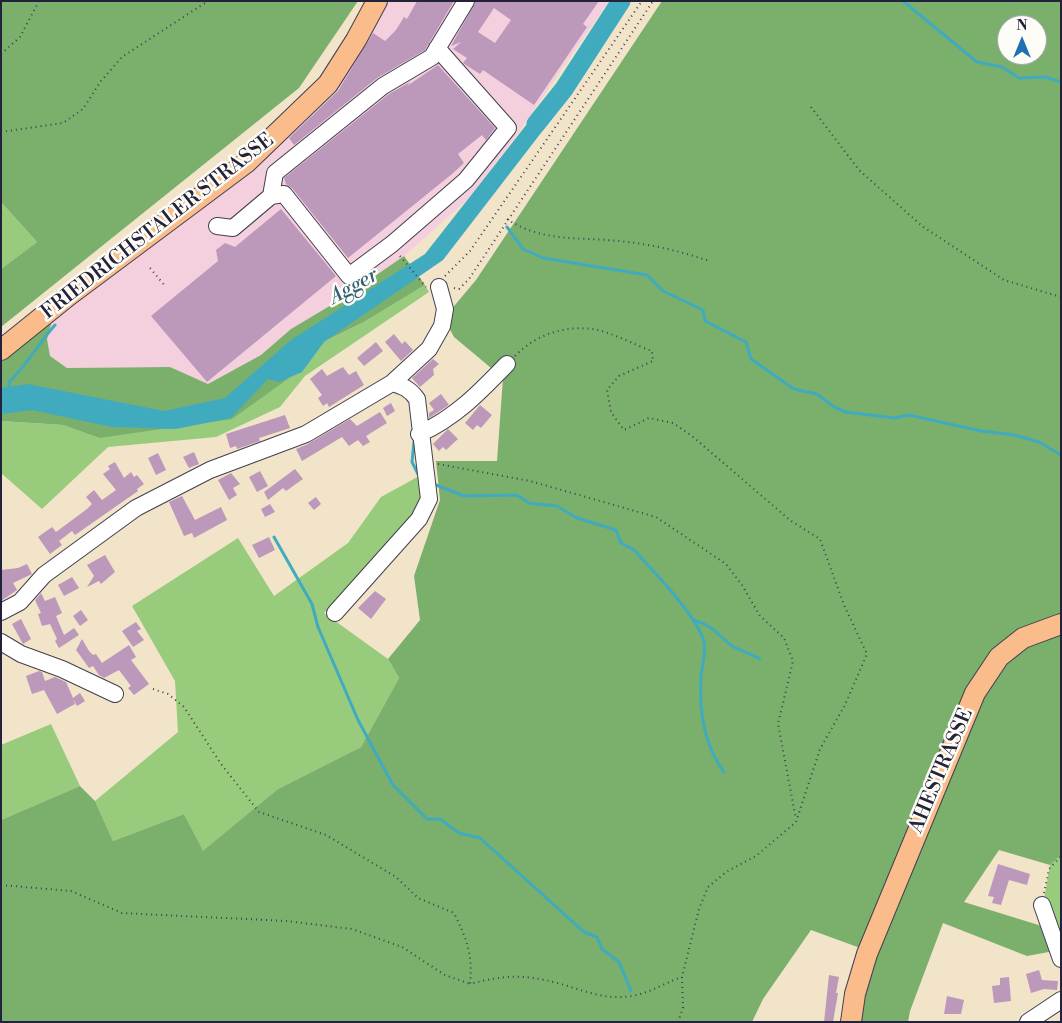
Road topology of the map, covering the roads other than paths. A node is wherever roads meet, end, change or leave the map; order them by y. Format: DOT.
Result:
graph roads {
  1 [pos="377,1"];
  2 [pos="466,1"];
  3 [pos="437,48"];
  4 [pos="271,196"];
  5 [pos="217,226"];
  6 [pos="439,287"];
  7 [pos="1,350"];
  8 [pos="507,364"];
  9 [pos="392,383"];
  10 [pos="419,434"];
  11 [pos="1,612"];
  12 [pos="335,613"];
  13 [pos="1061,624"];
  14 [pos="1,642"];
  15 [pos="114,694"];
  16 [pos="1042,905"];
  17 [pos="1061,959"];
  18 [pos="1061,1000"];
  19 [pos="851,1022"];
  20 [pos="1028,1022"];
  1 -- 7 [label="main road, FRIEDRICHSTALER STRASSE"];
  2 -- 3 [label="street"];
  3 -- 4 [label="street"];
  3 -- 4 [label="street"];
  4 -- 5 [label="street"];
  6 -- 9 [label="street"];
  8 -- 10 [label="street"];
  9 -- 10 [label="street"];
  9 -- 11 [label="street"];
  10 -- 12 [label="street"];
  13 -- 19 [label="main road, AHESTRASSE"];
  14 -- 15 [label="street"];
  16 -- 17 [label="street"];
  18 -- 20 [label="street"];
}
